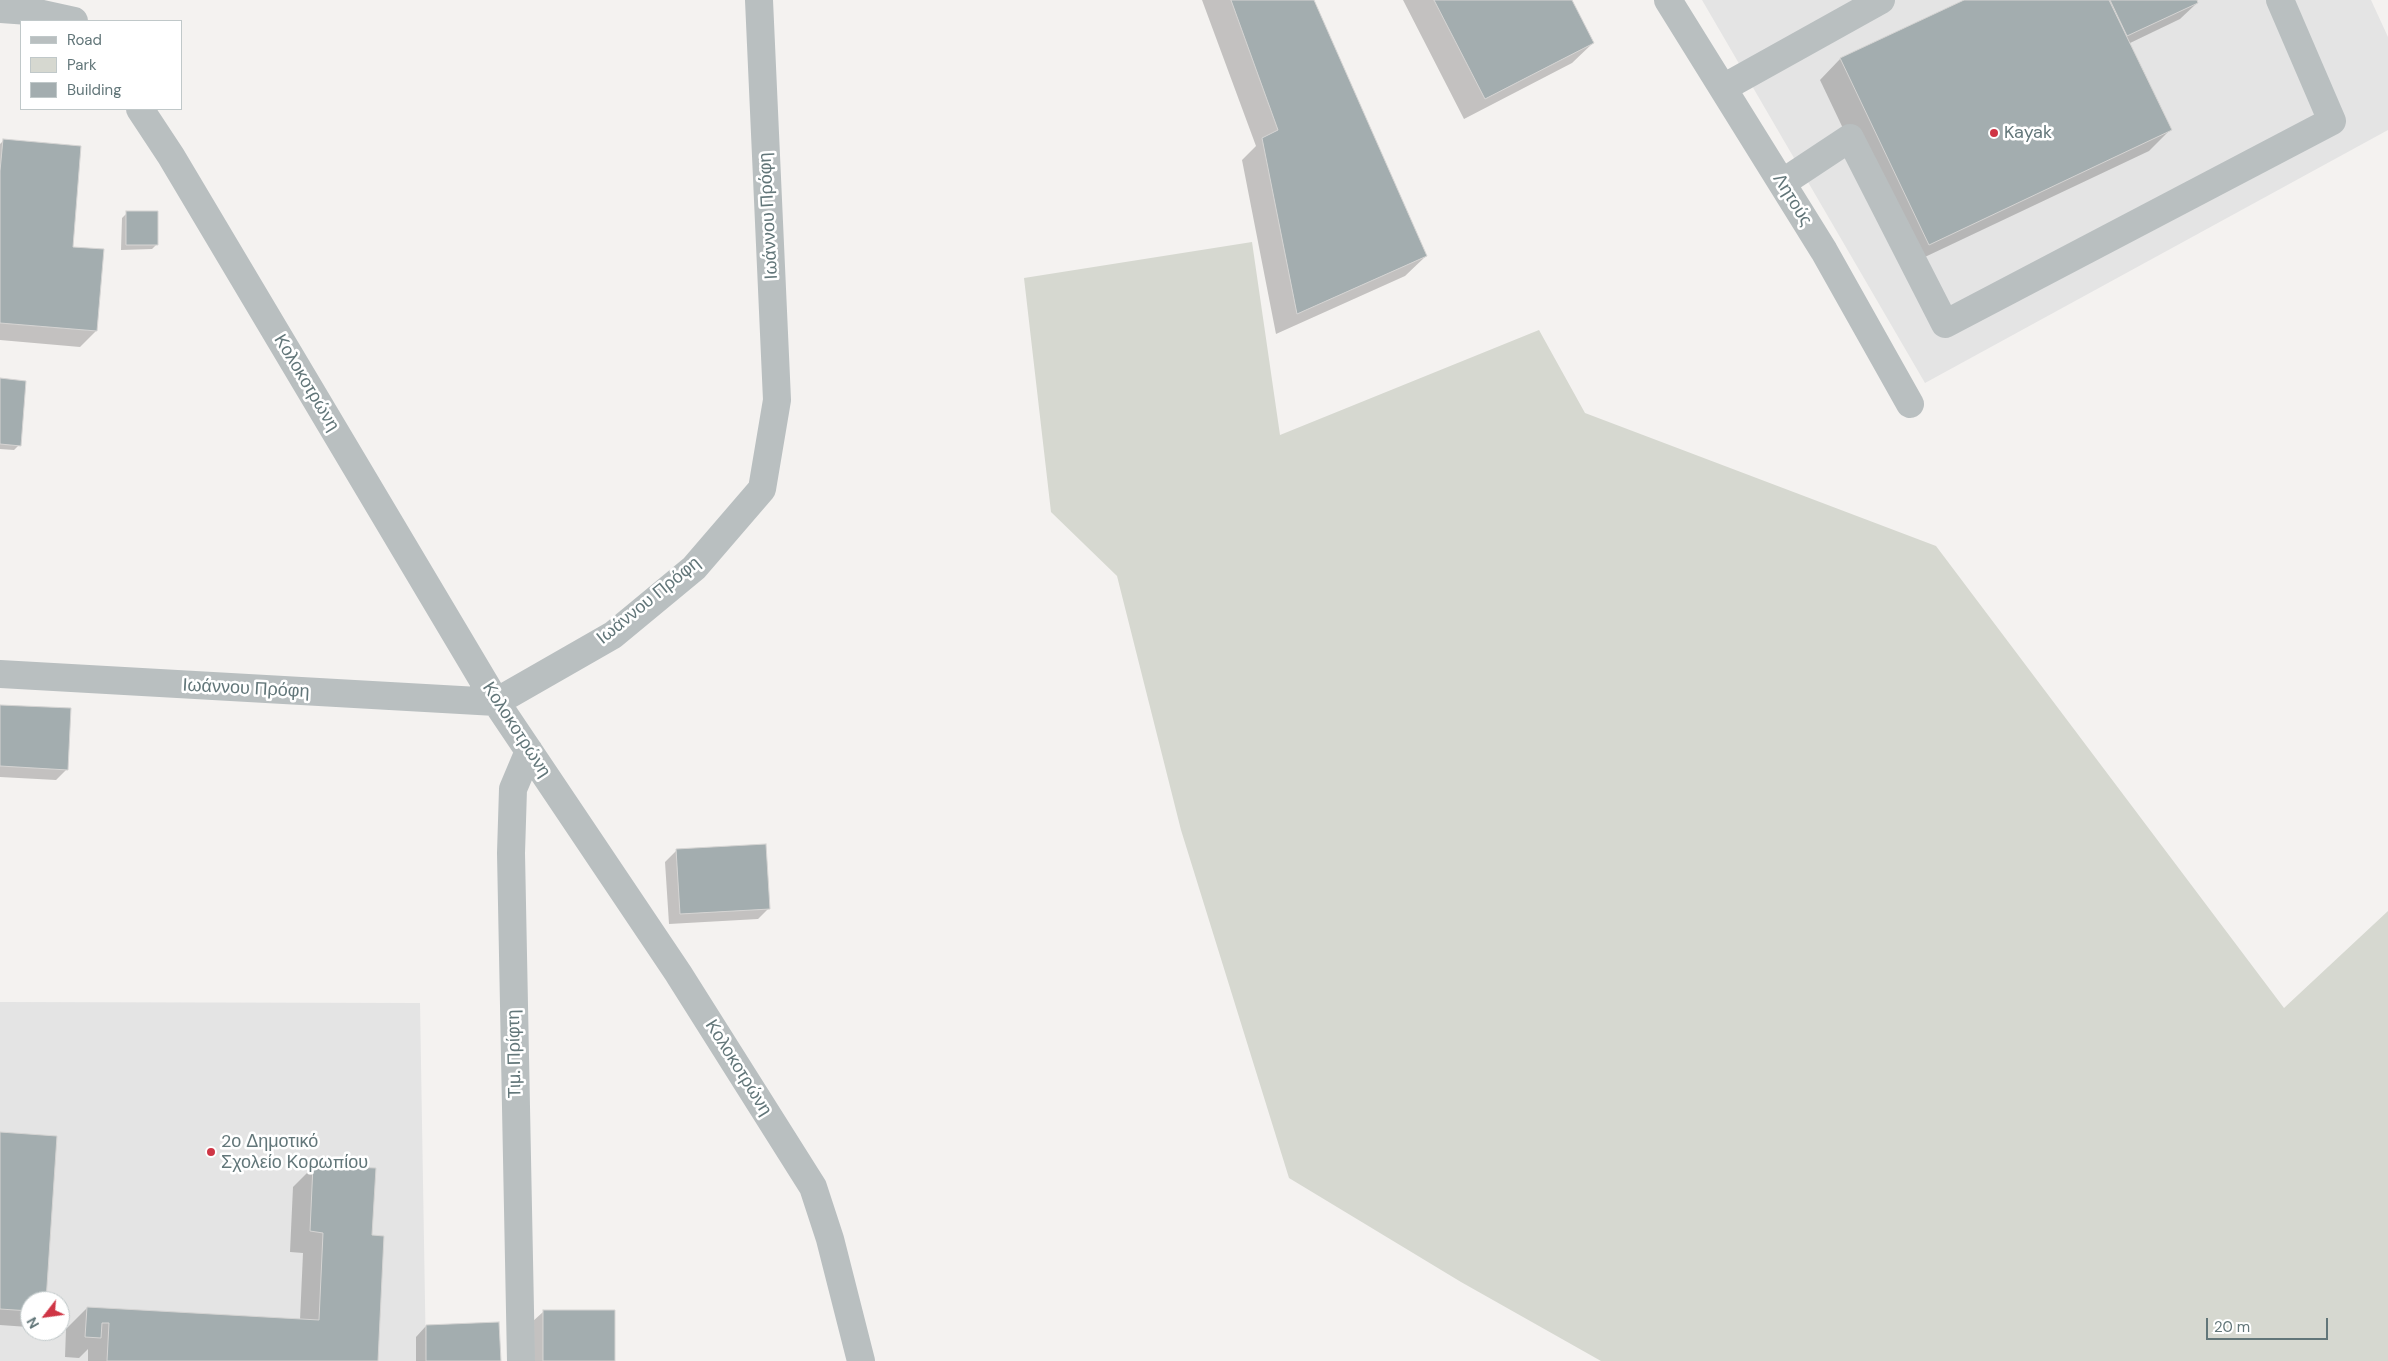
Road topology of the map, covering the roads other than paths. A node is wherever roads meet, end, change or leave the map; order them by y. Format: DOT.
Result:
graph roads {
  1 [pos="759,0"];
  2 [pos="1668,0"];
  3 [pos="1881,0"];
  4 [pos="2280,0"];
  5 [pos="0,9"];
  6 [pos="70,20"];
  7 [pos="1723,88"];
  8 [pos="141,110"];
  9 [pos="1782,183"];
  10 [pos="1910,404"];
  11 [pos="0,674"];
  12 [pos="496,702"];
  13 [pos="529,751"];
  14 [pos="521,1361"];
  15 [pos="861,1361"];
  1 -- 12 [label="street, Ιωάννου Πρόφη"];
  2 -- 7 [label="street, Λητούς"];
  3 -- 7 [label="street"];
  4 -- 9 [label="street"];
  5 -- 6 [label="street"];
  7 -- 9 [label="street, Λητούς"];
  8 -- 12 [label="street, Κολοκοτρώνη"];
  9 -- 10 [label="street, Λητούς"];
  11 -- 12 [label="street, Ιωάννου Πρόφη"];
  12 -- 13 [label="street, Κολοκοτρώνη"];
  13 -- 14 [label="street, Τιμ. Πρίφτη"];
  13 -- 15 [label="street, Κολοκοτρώνη"];
}
